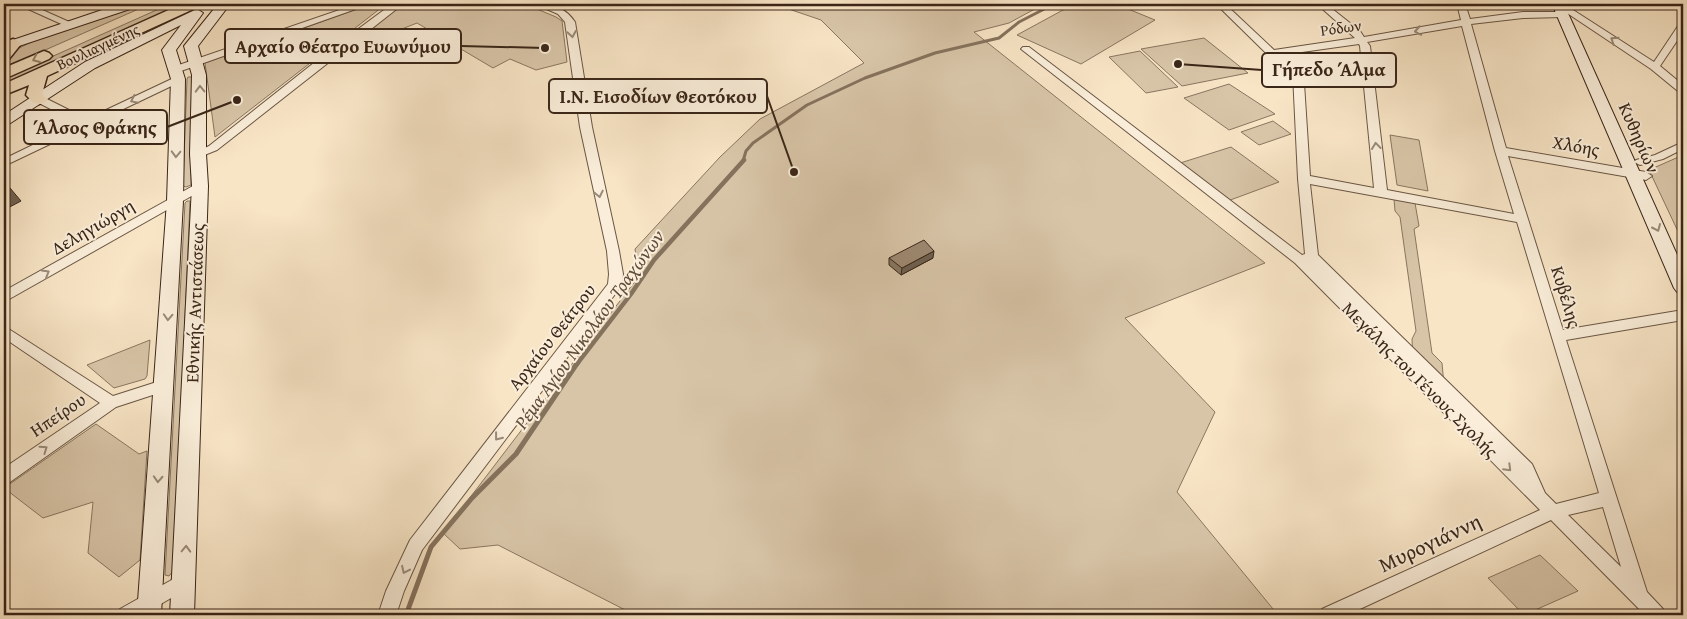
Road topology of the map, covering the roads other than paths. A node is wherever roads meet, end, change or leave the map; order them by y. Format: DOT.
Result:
graph roads {
  1 [pos="22,4"];
  2 [pos="132,4"];
  3 [pos="161,4"];
  4 [pos="216,4"];
  5 [pos="224,4"];
  6 [pos="365,4"];
  7 [pos="398,4"];
  8 [pos="540,4"];
  9 [pos="1220,4"];
  10 [pos="1321,4"];
  11 [pos="1461,4"];
  12 [pos="195,8"];
  13 [pos="1566,8"];
  14 [pos="1466,22"];
  15 [pos="71,25"];
  16 [pos="1683,25"];
  17 [pos="1362,40"];
  18 [pos="7,49"];
  19 [pos="1026,49"];
  20 [pos="1297,50"];
  21 [pos="197,63"];
  22 [pos="1655,67"];
  23 [pos="40,73"];
  24 [pos="4,74"];
  25 [pos="177,74"];
  26 [pos="4,90"];
  27 [pos="1683,90"];
  28 [pos="39,99"];
  29 [pos="4,121"];
  30 [pos="86,123"];
  31 [pos="1683,145"];
  32 [pos="1500,151"];
  33 [pos="198,154"];
  34 [pos="4,163"];
  35 [pos="1640,171"];
  36 [pos="1304,179"];
  37 [pos="200,186"];
  38 [pos="1381,194"];
  39 [pos="175,200"];
  40 [pos="1522,219"];
  41 [pos="1683,256"];
  42 [pos="1306,258"];
  43 [pos="1683,288"];
  44 [pos="4,297"];
  45 [pos="1683,315"];
  46 [pos="4,331"];
  47 [pos="1558,336"];
  48 [pos="163,386"];
  49 [pos="111,403"];
  50 [pos="4,477"];
  51 [pos="1608,498"];
  52 [pos="1546,506"];
  53 [pos="184,581"];
  54 [pos="1640,599"];
  55 [pos="150,608"];
  56 [pos="126,615"];
  57 [pos="182,615"];
  58 [pos="387,615"];
  59 [pos="1328,615"];
  60 [pos="1656,615"];
  1 -- 15 [label="street"];
  2 -- 15 [label="street"];
  3 -- 24 [label="main road, Βουλιαγμένης, one-way"];
  4 -- 12 [label="street"];
  5 -- 21 [label="street, Εθνικής Αντιστάσεως"];
  6 -- 21 [label="street"];
  7 -- 33 [label="street"];
  8 -- 58 [label="street, Αρχαίου Θεάτρου, one-way"];
  9 -- 20 [label="street, Ρόδων"];
  10 -- 17 [label="street"];
  11 -- 14 [label="street, Κυβέλης"];
  12 -- 23 [label="main road, Βουλιαγμένης"];
  12 -- 25 [label="street, Εθνικής Αντιστάσεως"];
  12 -- 28 [label="street"];
  13 -- 14 [label="street, Ρόδων"];
  22 -- 13 [label="street, one-way"];
  13 -- 35 [label="street, Κυθηρίων"];
  14 -- 17 [label="street, Ρόδων, one-way"];
  14 -- 32 [label="street, Κυβέλης"];
  15 -- 18 [label="street"];
  16 -- 22 [label="street"];
  17 -- 20 [label="street, Ρόδων"];
  38 -- 17 [label="street, one-way"];
  19 -- 42 [label="street, Μεγάλης του Γένους Σχολής"];
  20 -- 36 [label="street"];
  21 -- 25 [label="street"];
  33 -- 21 [label="street, Εθνικής Αντιστάσεως, one-way"];
  22 -- 27 [label="street"];
  23 -- 26 [label="main road, Βουλιαγμένης"];
  23 -- 28 [label="main road"];
  25 -- 30 [label="street, one-way"];
  25 -- 39 [label="street, Εθνικής Αντιστάσεως, one-way"];
  28 -- 29 [label="street"];
  28 -- 30 [label="street"];
  30 -- 34 [label="street"];
  31 -- 35 [label="street"];
  32 -- 35 [label="street, Χλόης"];
  32 -- 40 [label="street, Κυβέλης"];
  33 -- 37 [label="street, Εθνικής Αντιστάσεως"];
  35 -- 41 [label="street, Κυθηρίων"];
  35 -- 43 [label="street, Κυθηρίων, one-way"];
  36 -- 38 [label="street"];
  36 -- 42 [label="street"];
  37 -- 39 [label="street, Δεληγιώργη"];
  53 -- 37 [label="street, Εθνικής Αντιστάσεως, one-way"];
  38 -- 40 [label="street"];
  44 -- 39 [label="street, Δεληγιώργη, one-way"];
  39 -- 48 [label="street, Εθνικής Αντιστάσεως, one-way"];
  40 -- 47 [label="street, Κυβέλης"];
  42 -- 52 [label="street, Μεγάλης του Γένους Σχολής"];
  45 -- 47 [label="street"];
  46 -- 49 [label="street"];
  47 -- 51 [label="street, Κυβέλης"];
  48 -- 49 [label="street, Ηπείρου"];
  48 -- 55 [label="street, Εθνικής Αντιστάσεως, one-way"];
  50 -- 49 [label="street, Ηπείρου, one-way"];
  51 -- 52 [label="street, Μυρογιάννη"];
  51 -- 54 [label="street, Κυβέλης"];
  52 -- 54 [label="street, Μεγάλης του Γένους Σχολής"];
  52 -- 59 [label="street, Μυρογιάννη"];
  53 -- 55 [label="street"];
  53 -- 57 [label="street, Εθνικής Αντιστάσεως"];
  54 -- 60 [label="street, Μεγάλης του Γένους Σχολής"];
  55 -- 56 [label="street"];
}
